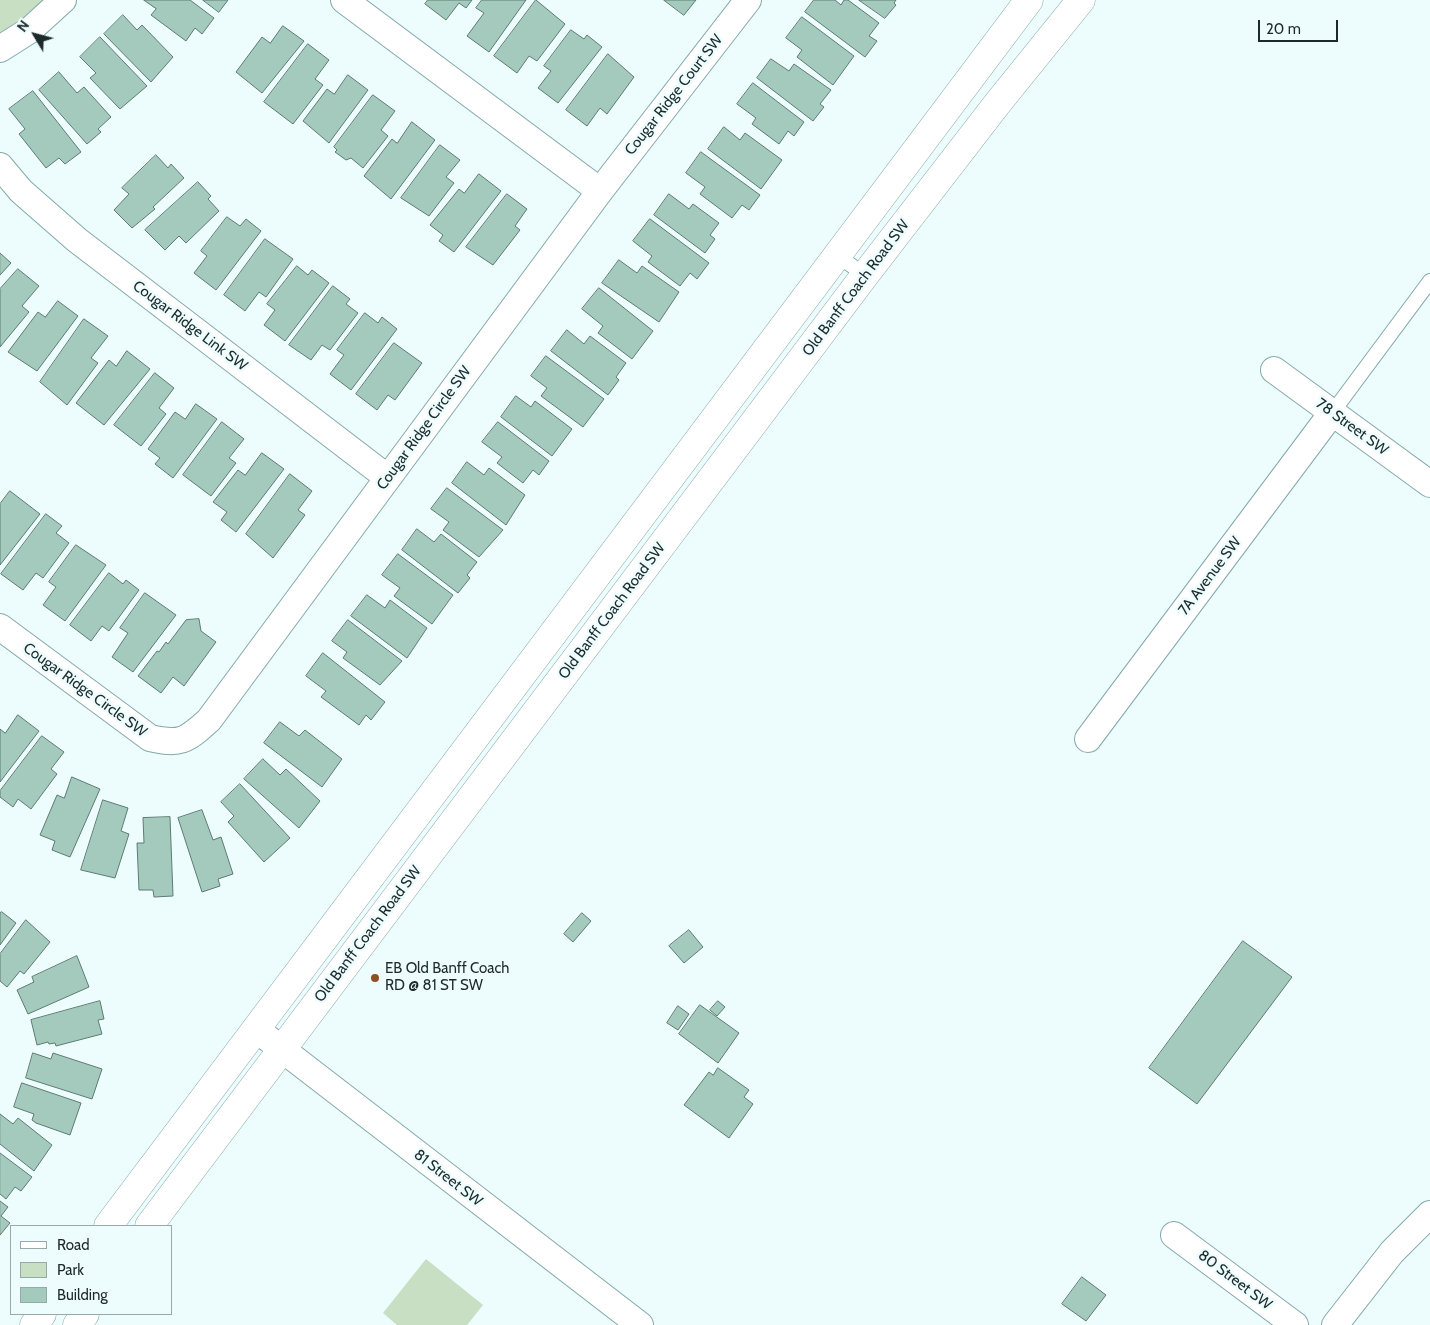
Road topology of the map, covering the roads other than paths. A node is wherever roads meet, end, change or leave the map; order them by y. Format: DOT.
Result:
graph roads {
  1 [pos="63,0"];
  2 [pos="344,0"];
  3 [pos="748,0"];
  4 [pos="1029,0"];
  5 [pos="1081,0"];
  6 [pos="0,49"];
  7 [pos="0,166"];
  8 [pos="600,191"];
  9 [pos="838,256"];
  10 [pos="865,275"];
  11 [pos="1430,281"];
  12 [pos="1274,370"];
  13 [pos="1332,413"];
  14 [pos="388,478"];
  15 [pos="1430,484"];
  16 [pos="0,627"];
  17 [pos="1088,739"];
  18 [pos="257,1030"];
  19 [pos="282,1048"];
  20 [pos="1430,1214"];
  21 [pos="109,1225"];
  22 [pos="150,1225"];
  23 [pos="1174,1235"];
  24 [pos="632,1322"];
  25 [pos="1295,1325"];
  26 [pos="1335,1325"];
  1 -- 6 [label="street"];
  2 -- 8 [label="street"];
  3 -- 8 [label="street, Cougar Ridge Court SW"];
  4 -- 9 [label="main road, Old Banff Coach Road SW"];
  5 -- 10 [label="main road, Old Banff Coach Road SW"];
  7 -- 14 [label="street, Cougar Ridge Link SW"];
  8 -- 14 [label="street, Cougar Ridge Circle SW"];
  9 -- 10 [label="lane"];
  9 -- 18 [label="main road, Old Banff Coach Road SW"];
  10 -- 19 [label="main road, Old Banff Coach Road SW"];
  11 -- 13 [label="lane"];
  12 -- 13 [label="street, 78 Street SW"];
  13 -- 15 [label="street, 78 Street SW"];
  13 -- 17 [label="street, 7A Avenue SW"];
  14 -- 16 [label="street, Cougar Ridge Circle SW"];
  18 -- 19 [label="street, 81 Street SW"];
  18 -- 21 [label="main road, Old Banff Coach Road SW"];
  19 -- 22 [label="main road, Old Banff Coach Road SW"];
  19 -- 24 [label="street, 81 Street SW"];
  20 -- 26 [label="street"];
  23 -- 25 [label="street, 80 Street SW"];
}
